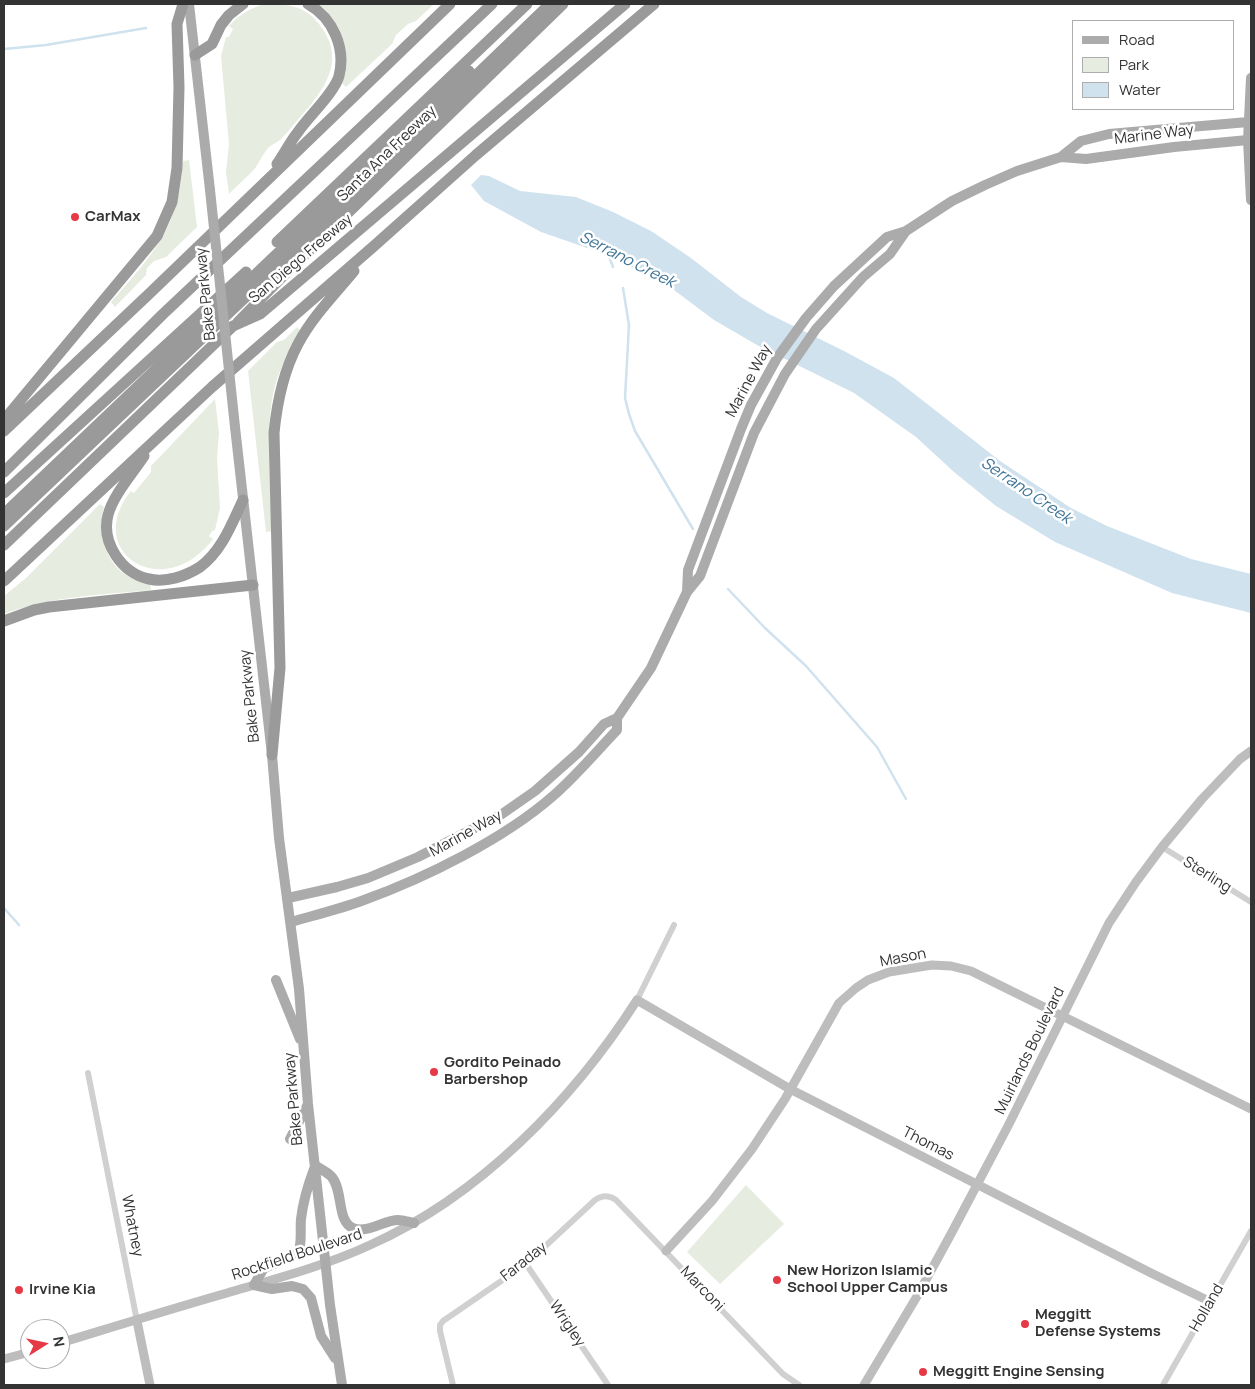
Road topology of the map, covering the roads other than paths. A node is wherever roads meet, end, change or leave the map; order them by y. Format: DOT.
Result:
graph roads {
  1 [pos="182,4"];
  2 [pos="189,4"];
  3 [pos="243,4"];
  4 [pos="308,4"];
  5 [pos="450,4"];
  6 [pos="492,4"];
  7 [pos="527,4"];
  8 [pos="539,4"];
  9 [pos="550,4"];
  10 [pos="563,4"];
  11 [pos="625,4"];
  12 [pos="654,4"];
  13 [pos="195,55"];
  14 [pos="1251,78"];
  15 [pos="1250,122"];
  16 [pos="1250,140"];
  17 [pos="1061,157"];
  18 [pos="264,183"];
  19 [pos="328,199"];
  20 [pos="1251,200"];
  21 [pos="906,231"];
  22 [pos="374,246"];
  23 [pos="233,326"];
  24 [pos="4,420"];
  25 [pos="4,431"];
  26 [pos="156,438"];
  27 [pos="4,472"];
  28 [pos="4,494"];
  29 [pos="243,500"];
  30 [pos="4,514"];
  31 [pos="4,526"];
  32 [pos="4,545"];
  33 [pos="4,581"];
  34 [pos="253,585"];
  35 [pos="687,592"];
  36 [pos="4,621"];
  37 [pos="617,718"];
  38 [pos="1251,751"];
  39 [pos="272,755"];
  40 [pos="1162,847"];
  41 [pos="288,898"];
  42 [pos="1251,902"];
  43 [pos="291,922"];
  44 [pos="674,925"];
  45 [pos="276,980"];
  46 [pos="637,1000"];
  47 [pos="1061,1016"];
  48 [pos="304,1051"];
  49 [pos="88,1073"];
  50 [pos="790,1089"];
  51 [pos="308,1104"];
  52 [pos="1251,1109"];
  53 [pos="290,1139"];
  54 [pos="315,1166"];
  55 [pos="977,1184"];
  56 [pos="605,1196"];
  57 [pos="414,1223"];
  58 [pos="1251,1231"];
  59 [pos="666,1251"];
  60 [pos="326,1263"];
  61 [pos="526,1264"];
  62 [pos="254,1285"];
  63 [pos="1211,1302"];
  64 [pos="137,1321"];
  65 [pos="70,1340"];
  66 [pos="20,1355"];
  67 [pos="4,1359"];
  68 [pos="337,1361"];
  69 [pos="150,1385"];
  70 [pos="342,1385"];
  71 [pos="453,1385"];
  72 [pos="608,1385"];
  73 [pos="799,1385"];
  74 [pos="864,1385"];
  75 [pos="1164,1385"];
  1 -- 24 [label="highway"];
  2 -- 13 [label="main road, Bake Parkway"];
  3 -- 13 [label="highway"];
  4 -- 18 [label="highway"];
  5 -- 18 [label="highway"];
  6 -- 27 [label="highway"];
  7 -- 19 [label="highway"];
  8 -- 19 [label="highway"];
  9 -- 31 [label="highway"];
  10 -- 23 [label="highway, Santa Ana Freeway"];
  11 -- 23 [label="highway, San Diego Freeway"];
  12 -- 22 [label="highway"];
  13 -- 29 [label="main road, Bake Parkway, bridge"];
  14 -- 15 [label="main road"];
  15 -- 16 [label="main road"];
  15 -- 17 [label="main road, Marine Way"];
  16 -- 17 [label="main road, Marine Way"];
  16 -- 20 [label="main road"];
  17 -- 21 [label="main road, Marine Way"];
  18 -- 25 [label="highway"];
  19 -- 28 [label="highway"];
  19 -- 30 [label="highway"];
  21 -- 35 [label="main road, Marine Way"];
  21 -- 35 [label="main road, Marine Way"];
  22 -- 26 [label="highway"];
  22 -- 39 [label="highway"];
  23 -- 32 [label="highway, San Diego Freeway"];
  26 -- 29 [label="highway"];
  26 -- 33 [label="highway"];
  29 -- 34 [label="main road, Bake Parkway"];
  34 -- 36 [label="highway"];
  34 -- 39 [label="main road, Bake Parkway"];
  35 -- 37 [label="main road, Marine Way"];
  37 -- 41 [label="main road, Marine Way"];
  37 -- 43 [label="main road, Marine Way"];
  38 -- 40 [label="street, Muirlands Boulevard"];
  39 -- 41 [label="main road, Bake Parkway"];
  40 -- 42 [label="street, Sterling"];
  40 -- 47 [label="street, Muirlands Boulevard"];
  41 -- 43 [label="main road, Bake Parkway"];
  43 -- 48 [label="main road, Bake Parkway"];
  44 -- 46 [label="street, Rockfield Boulevard"];
  45 -- 48 [label="main road"];
  46 -- 50 [label="street, Thomas"];
  46 -- 57 [label="street, Rockfield Boulevard"];
  47 -- 50 [label="street, Mason"];
  47 -- 52 [label="street, Mason"];
  47 -- 55 [label="street, Muirlands Boulevard"];
  48 -- 51 [label="main road, Bake Parkway"];
  49 -- 64 [label="street, Whatney"];
  50 -- 55 [label="street, Thomas"];
  50 -- 59 [label="street, Mason"];
  51 -- 53 [label="main road"];
  51 -- 54 [label="main road, Bake Parkway"];
  54 -- 57 [label="main road"];
  54 -- 60 [label="main road, Bake Parkway"];
  54 -- 62 [label="main road"];
  55 -- 63 [label="street, Thomas"];
  55 -- 74 [label="street, Muirlands Boulevard"];
  56 -- 59 [label="street, Marconi"];
  56 -- 61 [label="street, Faraday"];
  57 -- 60 [label="street, Rockfield Boulevard"];
  58 -- 63 [label="street, Holland"];
  59 -- 73 [label="street, Marconi"];
  60 -- 62 [label="street, Rockfield Boulevard"];
  60 -- 68 [label="main road, Bake Parkway"];
  61 -- 71 [label="street, Faraday"];
  61 -- 72 [label="street, Wrigley"];
  62 -- 64 [label="street, Rockfield Boulevard"];
  62 -- 68 [label="main road"];
  63 -- 75 [label="street, Holland"];
  64 -- 65 [label="street, Rockfield Boulevard"];
  64 -- 69 [label="street, Whatney"];
  66 -- 67 [label="street"];
  68 -- 70 [label="main road, Bake Parkway"];
}
